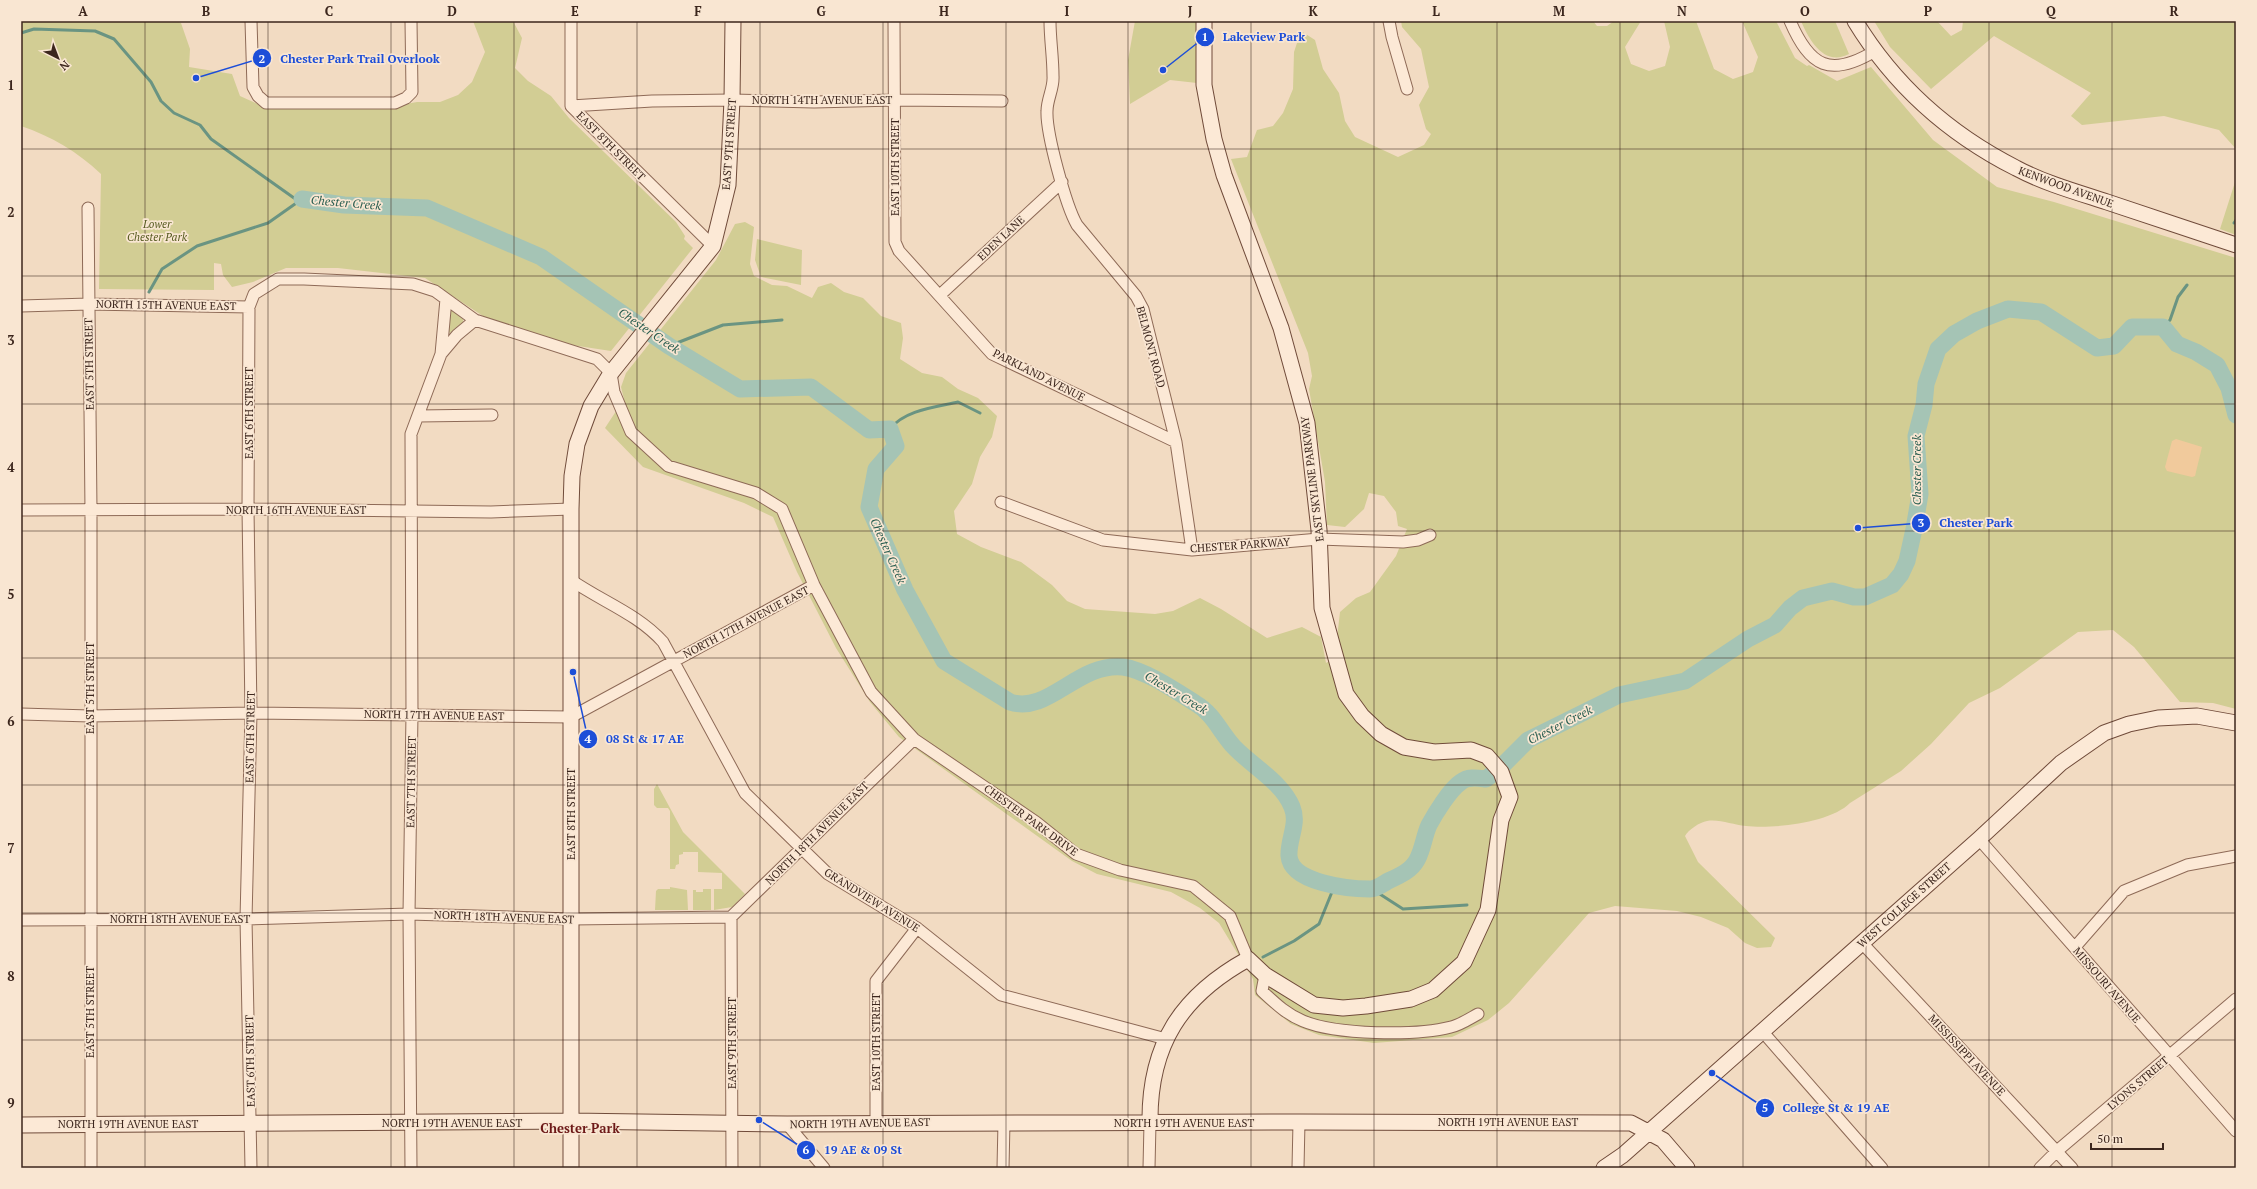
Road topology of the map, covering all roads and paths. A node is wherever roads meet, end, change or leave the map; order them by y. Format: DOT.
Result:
graph roads {
  1 [pos="251,21"];
  2 [pos="411,21"];
  3 [pos="571,21"];
  4 [pos="734,21"];
  5 [pos="894,21"];
  6 [pos="1050,21"];
  7 [pos="1204,21"];
  8 [pos="1389,21"];
  9 [pos="1790,21"];
  10 [pos="1855,21"];
  11 [pos="1875,51"];
  12 [pos="1406,89"];
  13 [pos="732,100"];
  14 [pos="895,100"];
  15 [pos="1002,101"];
  16 [pos="570,106"];
  17 [pos="1062,182"];
  18 [pos="88,208"];
  19 [pos="895,242"];
  20 [pos="2236,245"];
  21 [pos="713,246"];
  22 [pos="940,295"];
  23 [pos="446,299"];
  24 [pos="89,304"];
  25 [pos="21,306"];
  26 [pos="249,307"];
  27 [pos="475,320"];
  28 [pos="441,354"];
  29 [pos="615,368"];
  30 [pos="492,415"];
  31 [pos="418,416"];
  32 [pos="1176,442"];
  33 [pos="1001,502"];
  34 [pos="248,509"];
  35 [pos="570,509"];
  36 [pos="21,510"];
  37 [pos="410,510"];
  38 [pos="91,511"];
  39 [pos="1430,535"];
  40 [pos="1319,539"];
  41 [pos="1192,550"];
  42 [pos="571,580"];
  43 [pos="814,585"];
  44 [pos="673,661"];
  45 [pos="251,713"];
  46 [pos="21,714"];
  47 [pos="412,714"];
  48 [pos="90,716"];
  49 [pos="571,717"];
  50 [pos="2236,723"];
  51 [pos="914,739"];
  52 [pos="1509,792"];
  53 [pos="1979,839"];
  54 [pos="801,849"];
  55 [pos="2236,856"];
  56 [pos="409,914"];
  57 [pos="731,917"];
  58 [pos="246,918"];
  59 [pos="90,919"];
  60 [pos="571,919"];
  61 [pos="21,920"];
  62 [pos="917,928"];
  63 [pos="1862,943"];
  64 [pos="2075,947"];
  65 [pos="1248,959"];
  66 [pos="1265,975"];
  67 [pos="2236,999"];
  68 [pos="1478,1014"];
  69 [pos="1762,1031"];
  70 [pos="1166,1039"];
  71 [pos="2169,1056"];
  72 [pos="571,1122"];
  73 [pos="1004,1122"];
  74 [pos="1299,1122"];
  75 [pos="251,1123"];
  76 [pos="411,1123"];
  77 [pos="733,1123"];
  78 [pos="876,1123"];
  79 [pos="1150,1123"];
  80 [pos="91,1124"];
  81 [pos="788,1124"];
  82 [pos="21,1125"];
  83 [pos="2236,1131"];
  84 [pos="1650,1132"];
  85 [pos="2057,1151"];
  86 [pos="91,1168"];
  87 [pos="251,1168"];
  88 [pos="411,1168"];
  89 [pos="571,1168"];
  90 [pos="732,1168"];
  91 [pos="824,1168"];
  92 [pos="1003,1168"];
  93 [pos="1149,1168"];
  94 [pos="1298,1168"];
  95 [pos="1604,1168"];
  96 [pos="1687,1168"];
  97 [pos="1882,1168"];
  98 [pos="2040,1168"];
  99 [pos="2072,1168"];
  1 -- 2 [label="street"];
  3 -- 16 [label="street, EAST 8TH STREET"];
  4 -- 13 [label="street, EAST 9TH STREET"];
  5 -- 14 [label="street, EAST 10TH STREET"];
  6 -- 17 [label="street, BELMONT ROAD"];
  7 -- 40 [label="street, EAST SKYLINE PARKWAY"];
  8 -- 12 [label="street"];
  9 -- 11 [label="street"];
  10 -- 11 [label="street, KENWOOD AVENUE"];
  11 -- 20 [label="street, KENWOOD AVENUE"];
  13 -- 14 [label="street, NORTH 14TH AVENUE EAST"];
  13 -- 16 [label="street, NORTH 14TH AVENUE EAST"];
  13 -- 21 [label="street, EAST 9TH STREET"];
  14 -- 15 [label="street, NORTH 14TH AVENUE EAST"];
  14 -- 19 [label="street, EAST 10TH STREET"];
  16 -- 21 [label="street, EAST 8TH STREET"];
  17 -- 22 [label="street, EDEN LANE"];
  17 -- 32 [label="street, BELMONT ROAD"];
  18 -- 24 [label="street, EAST 5TH STREET"];
  19 -- 22 [label="street, PARKLAND AVENUE"];
  21 -- 29 [label="street, EAST 9TH STREET"];
  22 -- 32 [label="street, PARKLAND AVENUE"];
  23 -- 26 [label="street, NORTH 15TH AVENUE EAST"];
  23 -- 27 [label="street, NORTH 15TH AVENUE EAST"];
  23 -- 28 [label="street, EAST 7TH STREET"];
  24 -- 25 [label="street, NORTH 15TH AVENUE EAST"];
  24 -- 26 [label="street, NORTH 15TH AVENUE EAST"];
  24 -- 38 [label="street, EAST 5TH STREET"];
  26 -- 34 [label="street, EAST 6TH STREET"];
  27 -- 28 [label="street, EAST 7TH STREET"];
  27 -- 29 [label="street, NORTH 15TH AVENUE EAST"];
  28 -- 31 [label="street, EAST 7TH STREET"];
  29 -- 35 [label="street, EAST 8TH STREET"];
  29 -- 43 [label="street, CHESTER PARK DRIVE"];
  30 -- 31 [label="street"];
  31 -- 37 [label="street, EAST 7TH STREET"];
  32 -- 41 [label="street, BELMONT ROAD"];
  33 -- 41 [label="street, CHESTER PARKWAY"];
  34 -- 37 [label="street, NORTH 16TH AVENUE EAST"];
  34 -- 38 [label="street, NORTH 16TH AVENUE EAST"];
  34 -- 45 [label="street, EAST 6TH STREET"];
  35 -- 37 [label="street, NORTH 16TH AVENUE EAST"];
  35 -- 42 [label="street, EAST 8TH STREET"];
  36 -- 38 [label="street, NORTH 16TH AVENUE EAST"];
  37 -- 47 [label="street, EAST 7TH STREET"];
  38 -- 48 [label="street, EAST 5TH STREET"];
  39 -- 40 [label="street, CHESTER PARKWAY"];
  40 -- 41 [label="street, CHESTER PARKWAY"];
  40 -- 52 [label="street, EAST SKYLINE PARKWAY"];
  42 -- 44 [label="street, GRANDVIEW AVENUE"];
  42 -- 49 [label="street, EAST 8TH STREET"];
  43 -- 44 [label="street, NORTH 17TH AVENUE EAST"];
  43 -- 51 [label="street, CHESTER PARK DRIVE"];
  44 -- 49 [label="street, NORTH 17TH AVENUE EAST"];
  44 -- 54 [label="street, GRANDVIEW AVENUE"];
  45 -- 47 [label="street, NORTH 17TH AVENUE EAST"];
  45 -- 48 [label="street, NORTH 17TH AVENUE EAST"];
  45 -- 58 [label="street, EAST 6TH STREET"];
  46 -- 48 [label="street, NORTH 17TH AVENUE EAST"];
  47 -- 49 [label="street, NORTH 17TH AVENUE EAST"];
  47 -- 56 [label="street, EAST 7TH STREET"];
  48 -- 59 [label="street, EAST 5TH STREET"];
  49 -- 60 [label="street, EAST 8TH STREET"];
  50 -- 53 [label="street, WEST COLLEGE STREET"];
  51 -- 54 [label="street, NORTH 18TH AVENUE EAST"];
  51 -- 65 [label="street, CHESTER PARK DRIVE"];
  52 -- 66 [label="street, CHESTER PARK DRIVE"];
  53 -- 63 [label="street, WEST COLLEGE STREET"];
  53 -- 64 [label="street, MISSOURI AVENUE"];
  54 -- 57 [label="street, NORTH 18TH AVENUE EAST"];
  54 -- 62 [label="street, GRANDVIEW AVENUE"];
  55 -- 64 [label="street"];
  56 -- 58 [label="street, NORTH 18TH AVENUE EAST"];
  56 -- 60 [label="street, NORTH 18TH AVENUE EAST"];
  56 -- 76 [label="street, EAST 7TH STREET"];
  57 -- 60 [label="street, NORTH 18TH AVENUE EAST"];
  57 -- 77 [label="street, EAST 9TH STREET"];
  58 -- 59 [label="street, NORTH 18TH AVENUE EAST"];
  58 -- 75 [label="street, EAST 6TH STREET"];
  59 -- 61 [label="street, NORTH 18TH AVENUE EAST"];
  59 -- 80 [label="street, EAST 5TH STREET"];
  60 -- 72 [label="street, EAST 8TH STREET"];
  62 -- 70 [label="street, GRANDVIEW AVENUE"];
  62 -- 78 [label="street, EAST 10TH STREET"];
  63 -- 69 [label="street, WEST COLLEGE STREET"];
  63 -- 85 [label="street, MISSISSIPPI AVENUE"];
  64 -- 71 [label="street, MISSOURI AVENUE"];
  65 -- 66 [label="street, CHESTER PARK DRIVE"];
  65 -- 70 [label="street"];
  66 -- 68 [label="street"];
  67 -- 71 [label="street, LYONS STREET"];
  69 -- 84 [label="street, WEST COLLEGE STREET"];
  69 -- 97 [label="street"];
  70 -- 79 [label="street"];
  71 -- 83 [label="street, MISSOURI AVENUE"];
  71 -- 85 [label="street, LYONS STREET"];
  72 -- 76 [label="street, NORTH 19TH AVENUE EAST"];
  72 -- 77 [label="street, NORTH 19TH AVENUE EAST"];
  72 -- 89 [label="street, EAST 8TH STREET"];
  73 -- 78 [label="street, NORTH 19TH AVENUE EAST"];
  73 -- 79 [label="street, NORTH 19TH AVENUE EAST"];
  73 -- 92 [label="street"];
  74 -- 79 [label="street, NORTH 19TH AVENUE EAST"];
  74 -- 84 [label="street, NORTH 19TH AVENUE EAST"];
  74 -- 94 [label="street"];
  75 -- 76 [label="street, NORTH 19TH AVENUE EAST"];
  75 -- 80 [label="street, NORTH 19TH AVENUE EAST"];
  75 -- 87 [label="street, EAST 6TH STREET"];
  76 -- 88 [label="street, EAST 7TH STREET"];
  77 -- 81 [label="street, NORTH 19TH AVENUE EAST"];
  77 -- 90 [label="street, EAST 9TH STREET"];
  78 -- 81 [label="street, NORTH 19TH AVENUE EAST"];
  79 -- 93 [label="street"];
  80 -- 82 [label="street, NORTH 19TH AVENUE EAST"];
  80 -- 86 [label="street, EAST 5TH STREET"];
  81 -- 91 [label="street"];
  84 -- 95 [label="street, WEST COLLEGE STREET"];
  84 -- 96 [label="street, NORTH 19TH AVENUE EAST"];
  85 -- 98 [label="street, LYONS STREET"];
  85 -- 99 [label="street, MISSISSIPPI AVENUE"];
}
